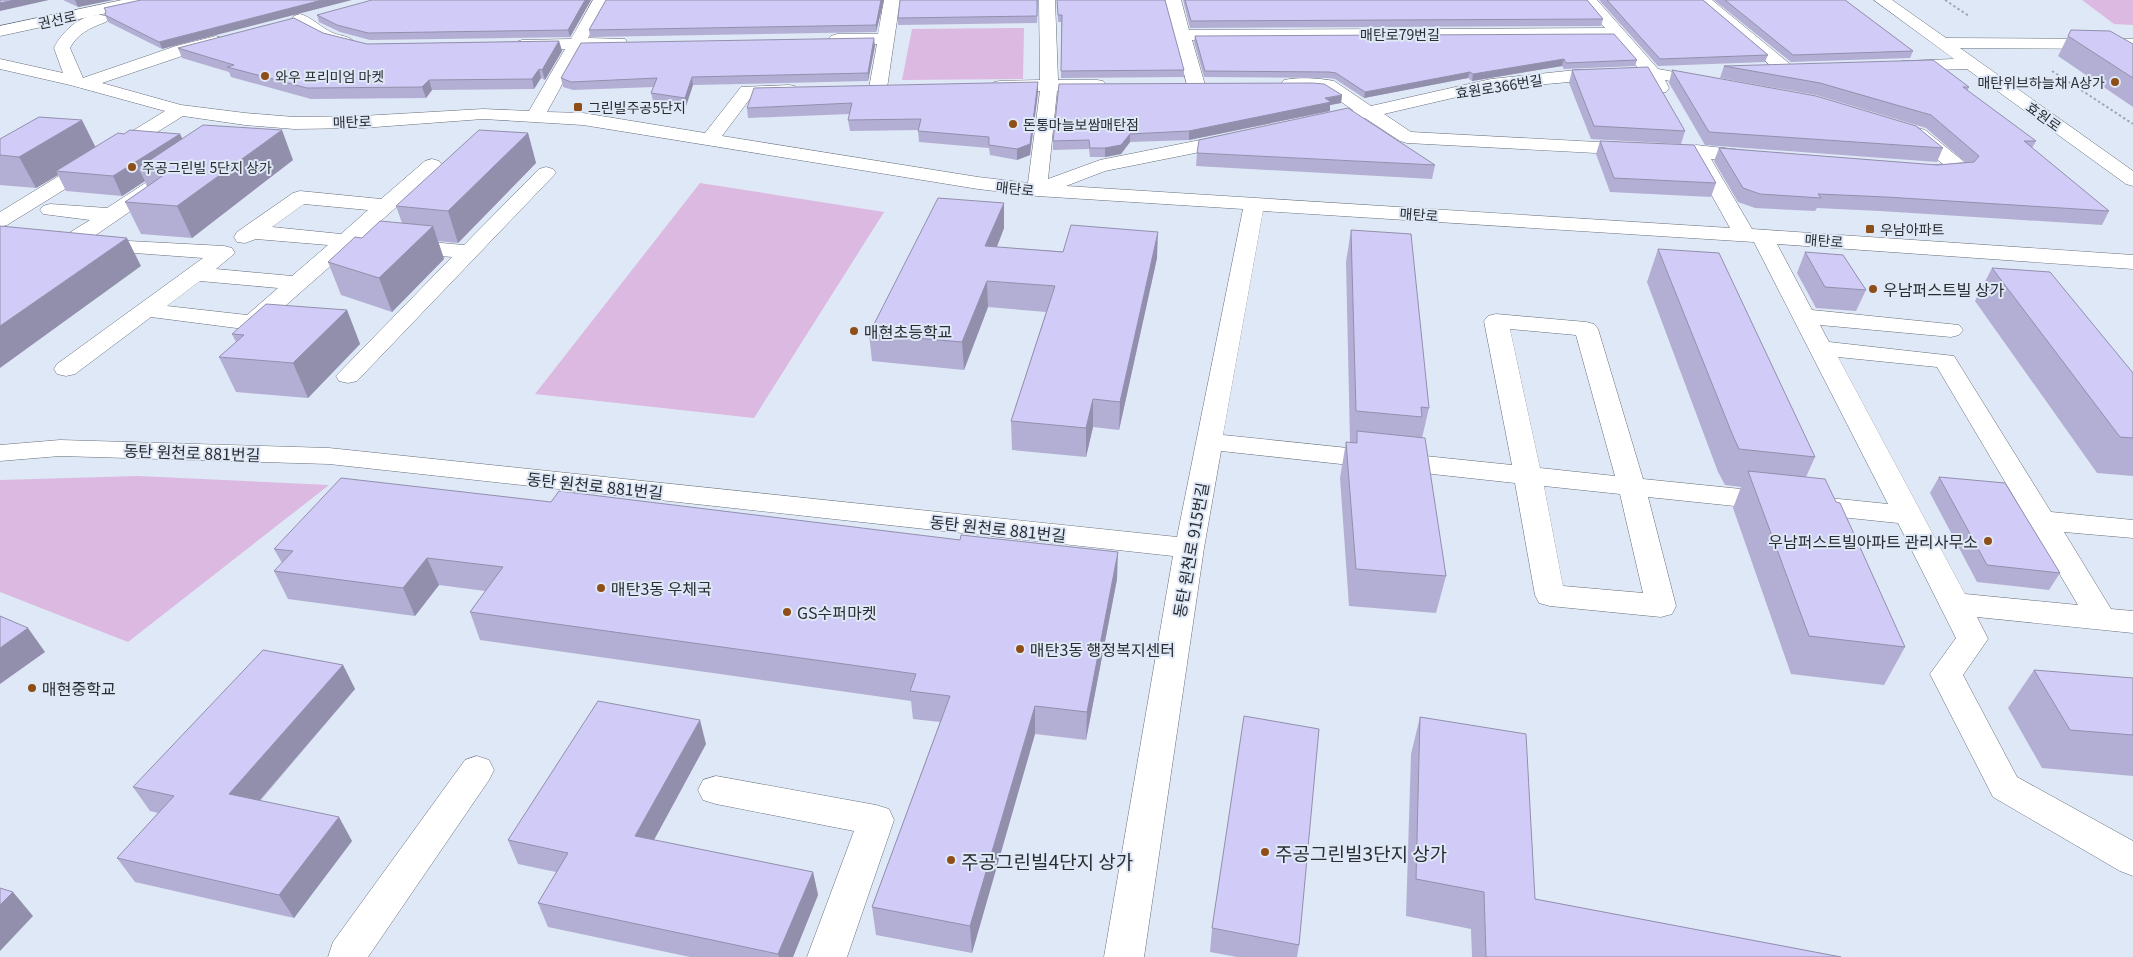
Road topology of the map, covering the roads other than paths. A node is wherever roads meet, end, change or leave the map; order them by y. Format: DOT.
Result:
graph roads {
  1 [pos="144,0"];
  2 [pos="149,0"];
  3 [pos="601,0"];
  4 [pos="892,0"];
  5 [pos="1047,0"];
  6 [pos="1173,0"];
  7 [pos="1588,0"];
  8 [pos="1703,0"];
  9 [pos="1882,0"];
  10 [pos="319,14"];
  11 [pos="300,19"];
  12 [pos="282,24"];
  13 [pos="0,31"];
  14 [pos="1618,33"];
  15 [pos="1182,35"];
  16 [pos="227,38"];
  17 [pos="885,39"];
  18 [pos="825,40"];
  19 [pos="636,42"];
  20 [pos="577,43"];
  21 [pos="1941,43"];
  22 [pos="2133,44"];
  23 [pos="362,45"];
  24 [pos="510,45"];
  25 [pos="0,64"];
  26 [pos="1972,64"];
  27 [pos="1883,66"];
  28 [pos="1784,68"];
  29 [pos="1804,68"];
  30 [pos="1756,69"];
  31 [pos="1718,71"];
  32 [pos="1652,73"];
  33 [pos="78,82"];
  34 [pos="1272,84"];
  35 [pos="1050,85"];
  36 [pos="1118,85"];
  37 [pos="1176,85"];
  38 [pos="1196,85"];
  39 [pos="1215,85"];
  40 [pos="983,86"];
  41 [pos="1729,86"];
  42 [pos="897,87"];
  43 [pos="859,88"];
  44 [pos="878,88"];
  45 [pos="803,90"];
  46 [pos="1670,104"];
  47 [pos="180,110"];
  48 [pos="1367,112"];
  49 [pos="535,116"];
  50 [pos="1338,118"];
  51 [pos="1890,125"];
  52 [pos="1252,135"];
  53 [pos="709,140"];
  54 [pos="1692,144"];
  55 [pos="1774,158"];
  56 [pos="432,165"];
  57 [pos="1911,169"];
  58 [pos="173,173"];
  59 [pos="546,173"];
  60 [pos="2133,180"];
  61 [pos="1037,190"];
  62 [pos="1254,204"];
  63 [pos="385,206"];
  64 [pos="50,210"];
  65 [pos="111,215"];
  66 [pos="252,232"];
  67 [pos="3,233"];
  68 [pos="1754,235"];
  69 [pos="344,242"];
  70 [pos="469,252"];
  71 [pos="224,253"];
  72 [pos="2133,262"];
  73 [pos="195,274"];
  74 [pos="297,283"];
  75 [pos="147,310"];
  76 [pos="1804,316"];
  77 [pos="1951,330"];
  78 [pos="1821,348"];
  79 [pos="66,369"];
  80 [pos="348,376"];
  81 [pos="1209,442"];
  82 [pos="0,454"];
  83 [pos="1528,476"];
  84 [pos="1632,486"];
  85 [pos="1908,515"];
  86 [pos="2043,521"];
  87 [pos="2133,529"];
  88 [pos="1189,548"];
  89 [pos="1955,604"];
  90 [pos="2102,619"];
  91 [pos="2133,622"];
  92 [pos="477,770"];
  93 [pos="716,790"];
  94 [pos="2133,860"];
  95 [pos="348,956"];
  96 [pos="827,957"];
  97 [pos="1124,957"];
  1 -- 13 [label="street, 권선로"];
  2 -- 33 [label="street"];
  3 -- 20 [label="street"];
  4 -- 17 [label="street"];
  5 -- 35 [label="street"];
  6 -- 15 [label="street"];
  7 -- 14 [label="street"];
  8 -- 28 [label="street"];
  9 -- 21 [label="street, 효원로"];
  10 -- 11 [label="street"];
  11 -- 12 [label="street"];
  11 -- 23 [label="street"];
  14 -- 15 [label="street, 매탄로79번길"];
  14 -- 32 [label="street"];
  15 -- 38 [label="street"];
  16 -- 33 [label="street"];
  17 -- 18 [label="street"];
  17 -- 44 [label="street"];
  19 -- 20 [label="street"];
  20 -- 24 [label="street"];
  20 -- 49 [label="street"];
  21 -- 22 [label="street"];
  21 -- 26 [label="street, 효원로"];
  25 -- 33 [label="street, 매탄로"];
  26 -- 27 [label="street"];
  26 -- 60 [label="street, 효원로"];
  28 -- 29 [label="street"];
  28 -- 30 [label="street"];
  31 -- 32 [label="street, 효원로366번길"];
  32 -- 41 [label="street"];
  32 -- 46 [label="street"];
  32 -- 48 [label="street, 효원로366번길"];
  33 -- 47 [label="street, 매탄로"];
  34 -- 48 [label="street"];
  35 -- 36 [label="street"];
  35 -- 40 [label="street"];
  35 -- 61 [label="street"];
  37 -- 38 [label="street"];
  38 -- 39 [label="street"];
  42 -- 44 [label="street"];
  43 -- 44 [label="street"];
  45 -- 53 [label="street"];
  47 -- 49 [label="street, 매탄로"];
  47 -- 67 [label="street"];
  48 -- 50 [label="street, 효원로366번길"];
  48 -- 54 [label="street"];
  49 -- 53 [label="street, 매탄로"];
  51 -- 57 [label="street"];
  52 -- 61 [label="street"];
  53 -- 61 [label="street, 매탄로"];
  54 -- 55 [label="street"];
  54 -- 68 [label="street"];
  56 -- 63 [label="street"];
  58 -- 65 [label="street"];
  59 -- 70 [label="street"];
  61 -- 62 [label="street, 매탄로"];
  62 -- 68 [label="street, 매탄로"];
  62 -- 81 [label="street, 동탄 원천로 915번길"];
  63 -- 66 [label="street"];
  63 -- 69 [label="street"];
  64 -- 65 [label="street"];
  65 -- 71 [label="street"];
  66 -- 69 [label="street"];
  66 -- 71 [label="street"];
  68 -- 72 [label="street, 매탄로"];
  68 -- 76 [label="street"];
  69 -- 70 [label="street"];
  69 -- 74 [label="street"];
  70 -- 80 [label="street"];
  71 -- 73 [label="street"];
  73 -- 74 [label="street"];
  73 -- 75 [label="street"];
  74 -- 75 [label="street"];
  75 -- 79 [label="street"];
  76 -- 77 [label="street"];
  76 -- 78 [label="street"];
  78 -- 85 [label="street"];
  78 -- 86 [label="street"];
  81 -- 83 [label="street"];
  81 -- 88 [label="street, 동탄 원천로 915번길"];
  82 -- 88 [label="street, 동탄 원천로 881번길"];
  83 -- 84 [label="street"];
  83 -- 84 [label="street"];
  83 -- 84 [label="street"];
  84 -- 85 [label="street"];
  85 -- 89 [label="street"];
  86 -- 87 [label="street"];
  86 -- 90 [label="street"];
  88 -- 97 [label="street, 동탄 원천로 915번길"];
  89 -- 90 [label="street"];
  89 -- 94 [label="street"];
  90 -- 91 [label="street"];
  92 -- 95 [label="street"];
  93 -- 96 [label="street"];
}
